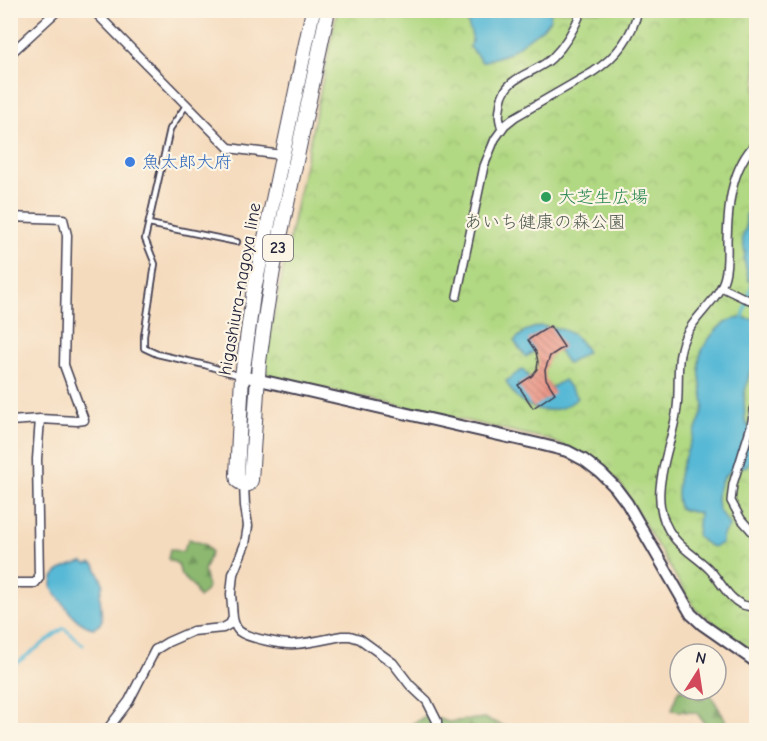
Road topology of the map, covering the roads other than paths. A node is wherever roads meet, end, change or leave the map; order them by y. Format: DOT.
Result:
graph roads {
  1 [pos="58,10"];
  2 [pos="93,10"];
  3 [pos="313,10"];
  4 [pos="328,10"];
  5 [pos="582,10"];
  6 [pos="638,10"];
  7 [pos="10,54"];
  8 [pos="187,104"];
  9 [pos="502,129"];
  10 [pos="756,143"];
  11 [pos="282,155"];
  12 [pos="10,217"];
  13 [pos="149,224"];
  14 [pos="237,242"];
  15 [pos="721,287"];
  16 [pos="457,296"];
  17 [pos="756,302"];
  18 [pos="242,376"];
  19 [pos="257,380"];
  20 [pos="756,400"];
  21 [pos="40,419"];
  22 [pos="10,421"];
  23 [pos="244,485"];
  24 [pos="756,536"];
  25 [pos="10,583"];
  26 [pos="756,608"];
  27 [pos="233,618"];
  28 [pos="756,662"];
  29 [pos="107,730"];
  30 [pos="437,730"];
  1 -- 7 [label="street"];
  2 -- 8 [label="street"];
  3 -- 11 [label="main road, higashiura-nagoya line / 23"];
  4 -- 19 [label="main road, higashiura-nagoya line / 23"];
  5 -- 9 [label="street"];
  6 -- 9 [label="street"];
  8 -- 11 [label="street"];
  8 -- 13 [label="lane"];
  9 -- 16 [label="street"];
  10 -- 15 [label="street"];
  11 -- 18 [label="main road, higashiura-nagoya line / 23"];
  12 -- 21 [label="street"];
  13 -- 14 [label="lane"];
  13 -- 18 [label="lane"];
  15 -- 17 [label="street"];
  15 -- 26 [label="street"];
  18 -- 19 [label="street"];
  18 -- 23 [label="main road, higashiura-nagoya line / 23"];
  19 -- 23 [label="main road, higashiura-nagoya line / 23"];
  19 -- 28 [label="street"];
  20 -- 24 [label="street"];
  21 -- 22 [label="street"];
  21 -- 25 [label="street"];
  23 -- 27 [label="street"];
  27 -- 29 [label="street"];
  27 -- 30 [label="street"];
}
